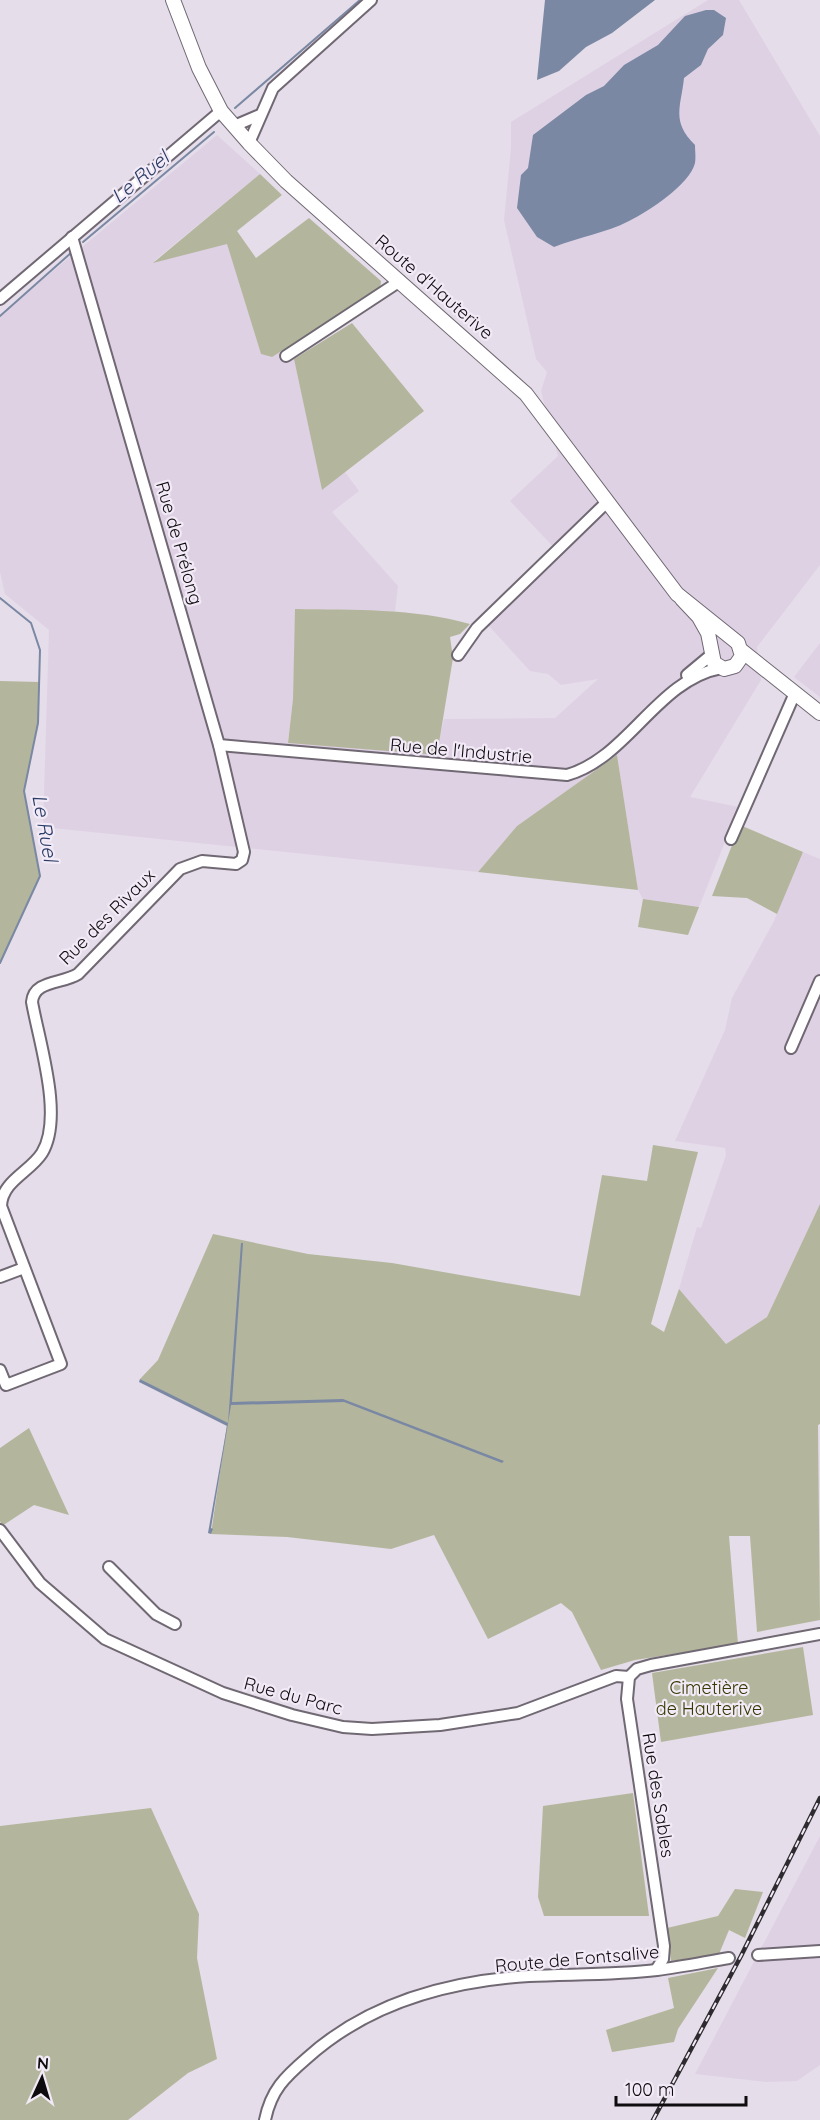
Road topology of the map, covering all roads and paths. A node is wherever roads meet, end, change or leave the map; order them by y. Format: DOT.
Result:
graph roads {
  1 [pos="173,0"];
  2 [pos="371,0"];
  3 [pos="221,111"];
  4 [pos="260,115"];
  5 [pos="234,126"];
  6 [pos="249,143"];
  7 [pos="72,237"];
  8 [pos="400,281"];
  9 [pos="0,299"];
  10 [pos="286,356"];
  11 [pos="607,502"];
  12 [pos="682,599"];
  13 [pos="731,638"];
  14 [pos="742,651"];
  15 [pos="711,652"];
  16 [pos="458,655"];
  17 [pos="728,667"];
  18 [pos="790,689"];
  19 [pos="671,693"];
  20 [pos="820,713"];
  21 [pos="219,745"];
  22 [pos="731,839"];
  23 [pos="242,860"];
  24 [pos="820,981"];
  25 [pos="791,1048"];
  26 [pos="24,1268"];
  27 [pos="0,1277"];
  28 [pos="0,1370"];
  29 [pos="0,1530"];
  30 [pos="109,1567"];
  31 [pos="175,1624"];
  32 [pos="820,1634"];
  33 [pos="629,1677"];
  34 [pos="820,1952"];
  35 [pos="758,1955"];
  36 [pos="729,1958"];
  37 [pos="656,1970"];
  38 [pos="266,2120"];
  1 -- 3 [label="main road, Route d'Hauterive"];
  2 -- 4 [label="street"];
  3 -- 5 [label="main road, Route d'Hauterive"];
  3 -- 7 [label="street"];
  4 -- 5 [label="street"];
  4 -- 6 [label="street"];
  5 -- 6 [label="main road, Route d'Hauterive"];
  6 -- 8 [label="main road, Route d'Hauterive"];
  7 -- 9 [label="street"];
  7 -- 21 [label="street, Rue de Prélong"];
  8 -- 10 [label="street"];
  8 -- 11 [label="main road, Route d'Hauterive"];
  11 -- 12 [label="main road, Route d'Hauterive"];
  11 -- 16 [label="street"];
  12 -- 13 [label="main road, Route d'Hauterive"];
  12 -- 15 [label="main road, Route d'Hauterive"];
  13 -- 14 [label="main road"];
  13 -- 15 [label="main road"];
  14 -- 17 [label="main road"];
  14 -- 18 [label="main road"];
  15 -- 17 [label="main road"];
  15 -- 19 [label="street, Rue de l'Industrie"];
  17 -- 18 [label="main road"];
  17 -- 19 [label="street, Rue de l'Industrie"];
  18 -- 20 [label="main road"];
  18 -- 22 [label="street"];
  19 -- 21 [label="street, Rue de l'Industrie"];
  21 -- 23 [label="street, Rue de Prélong"];
  23 -- 26 [label="street, Rue des Rivaux"];
  24 -- 25 [label="street"];
  26 -- 27 [label="street"];
  26 -- 28 [label="street, Rue des Rivaux"];
  29 -- 33 [label="street, Rue du Parc"];
  30 -- 31 [label="street"];
  32 -- 33 [label="street"];
  33 -- 37 [label="street, Rue des Sables"];
  34 -- 35 [label="street"];
  36 -- 37 [label="street, Route de Fontsalive"];
  37 -- 38 [label="street, Route de Fontsalive"];
}
